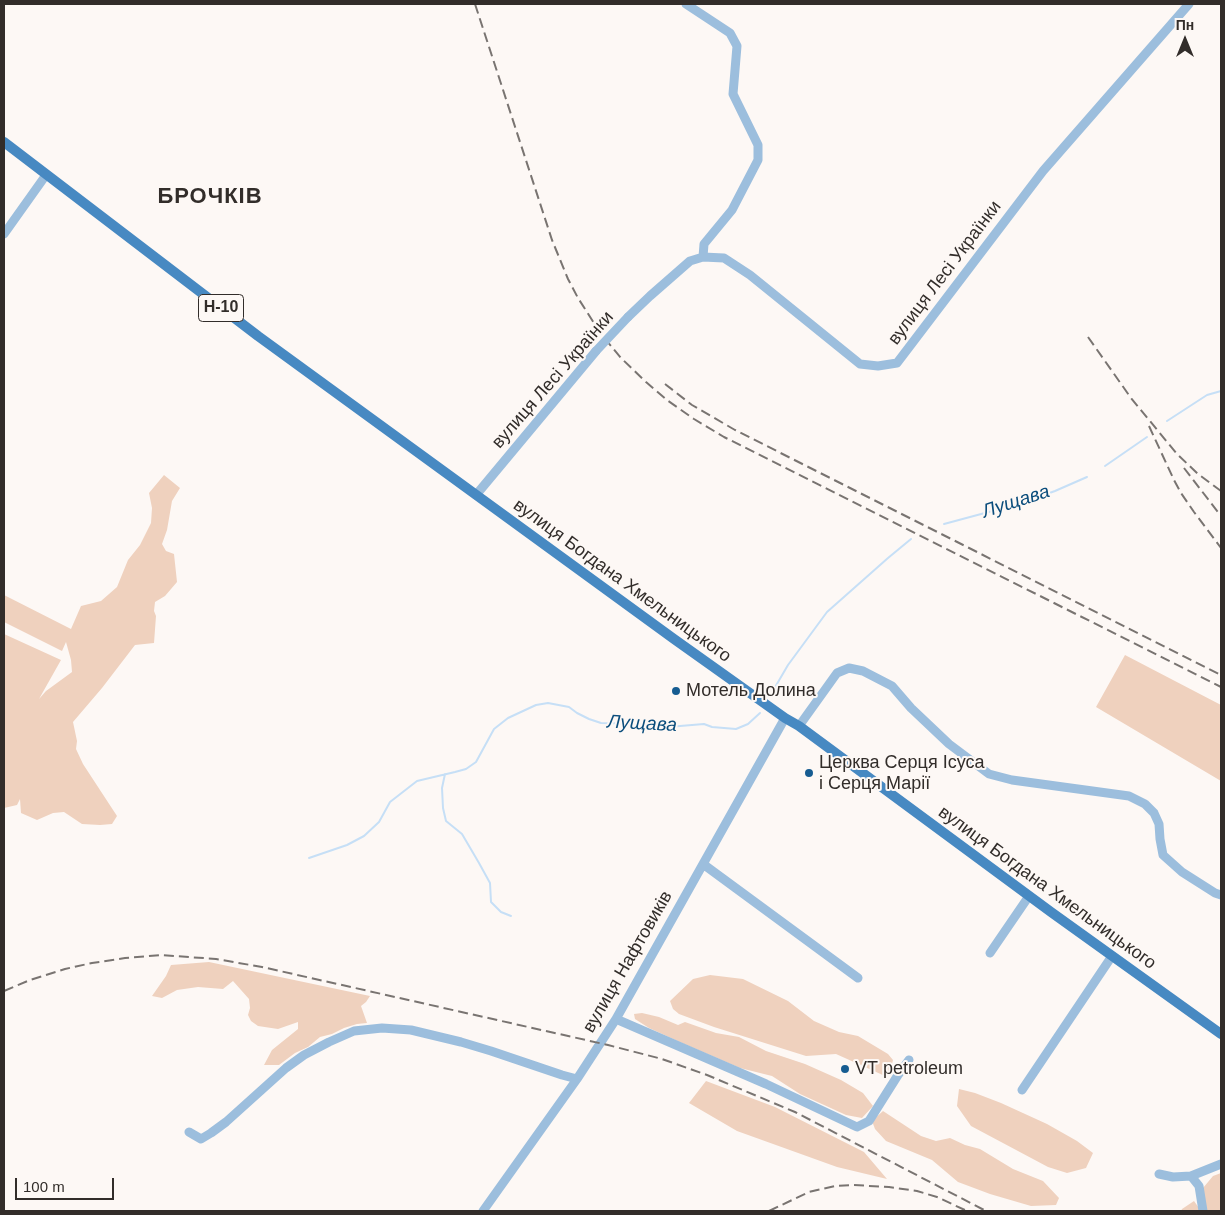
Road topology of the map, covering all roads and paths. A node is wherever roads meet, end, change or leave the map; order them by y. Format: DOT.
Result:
graph roads {
  1 [pos="686,4"];
  2 [pos="1188,4"];
  3 [pos="4,142"];
  4 [pos="46,175"];
  5 [pos="4,234"];
  6 [pos="703,258"];
  7 [pos="476,495"];
  8 [pos="785,718"];
  9 [pos="799,726"];
  10 [pos="703,864"];
  11 [pos="1221,895"];
  12 [pos="1029,896"];
  13 [pos="990,953"];
  14 [pos="1112,956"];
  15 [pos="858,978"];
  16 [pos="616,1019"];
  17 [pos="1221,1034"];
  18 [pos="909,1060"];
  19 [pos="576,1079"];
  20 [pos="1022,1090"];
  21 [pos="189,1132"];
  22 [pos="1221,1164"];
  23 [pos="1159,1174"];
  24 [pos="1191,1176"];
  25 [pos="483,1211"];
  26 [pos="1203,1211"];
  1 -- 6 [label="street"];
  2 -- 6 [label="street, вулиця Лесі Українки"];
  3 -- 4 [label="main road, Н-10"];
  4 -- 5 [label="street"];
  4 -- 7 [label="main road, вулиця Богдана Хмельницького / Н-10"];
  6 -- 7 [label="street, вулиця Лесі Українки, bridge"];
  7 -- 8 [label="main road, вулиця Богдана Хмельницького / Н-10"];
  8 -- 9 [label="main road, вулиця Богдана Хмельницького / Н-10"];
  8 -- 10 [label="street, вулиця Нафтовиків"];
  9 -- 11 [label="street"];
  9 -- 12 [label="main road, вулиця Богдана Хмельницького / Н-10"];
  10 -- 15 [label="street"];
  10 -- 16 [label="street, вулиця Нафтовиків"];
  12 -- 13 [label="street"];
  12 -- 14 [label="main road, вулиця Богдана Хмельницького / Н-10"];
  14 -- 17 [label="main road, вулиця Богдана Хмельницького / Н-10"];
  14 -- 20 [label="street"];
  16 -- 18 [label="street"];
  16 -- 19 [label="street, вулиця Нафтовиків"];
  19 -- 21 [label="street"];
  19 -- 25 [label="street, вулиця Нафтовиків"];
  22 -- 24 [label="street"];
  23 -- 24 [label="street"];
  24 -- 26 [label="street"];
}
